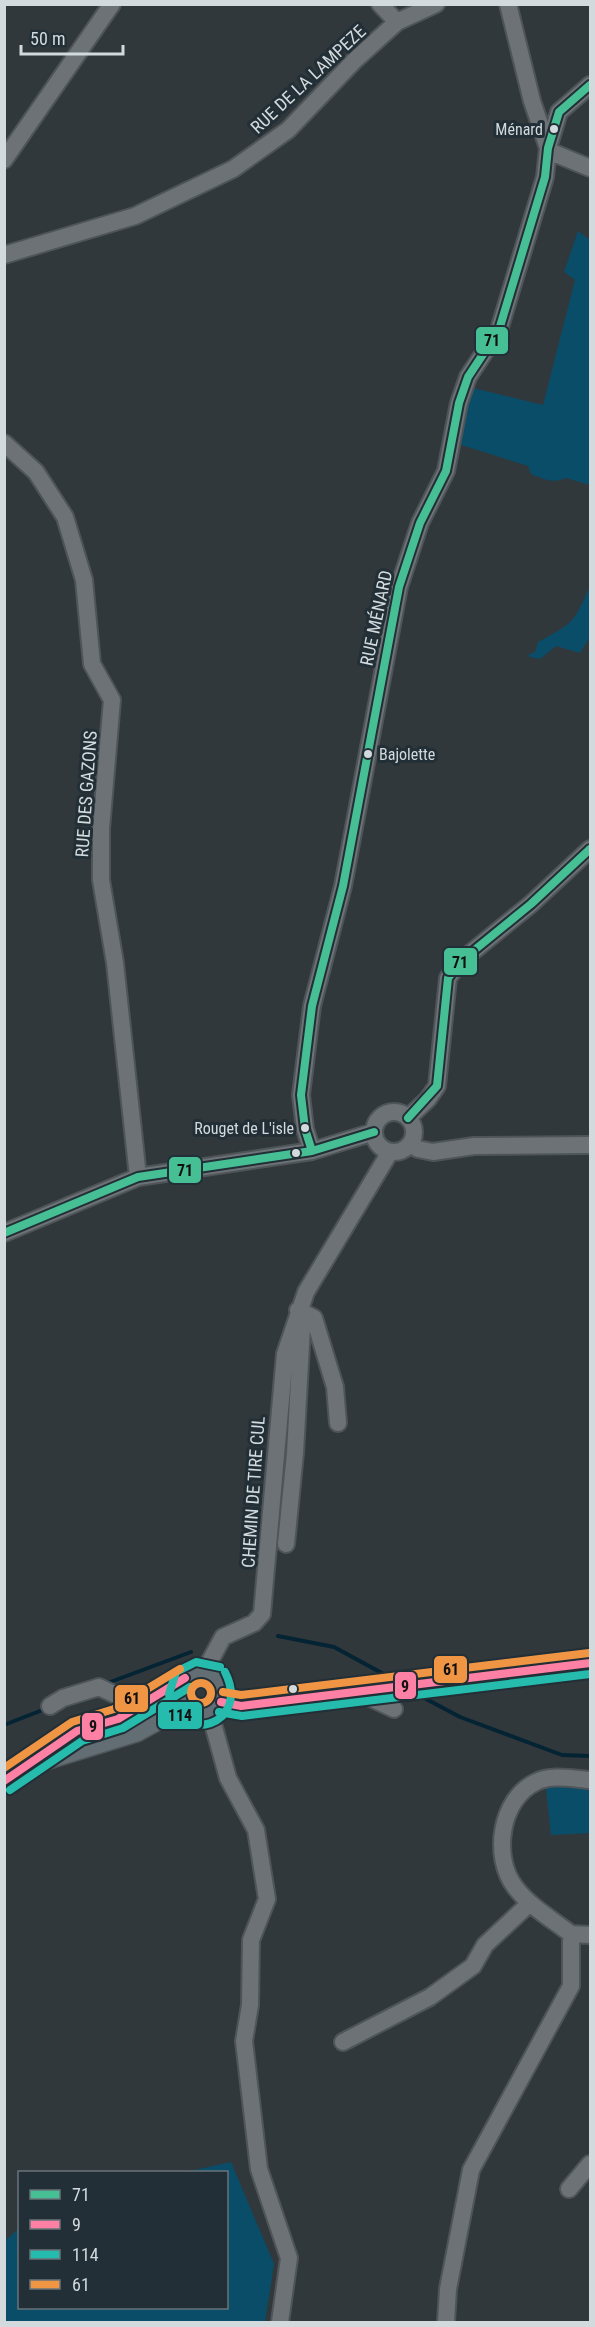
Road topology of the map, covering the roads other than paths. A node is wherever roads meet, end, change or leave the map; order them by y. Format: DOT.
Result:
graph roads {
  1 [pos="380,4"];
  2 [pos="436,4"];
  3 [pos="508,4"];
  4 [pos="104,8"];
  5 [pos="397,22"];
  6 [pos="591,84"];
  7 [pos="559,112"];
  8 [pos="538,118"];
  9 [pos="549,149"];
  10 [pos="4,160"];
  11 [pos="591,168"];
  12 [pos="4,255"];
  13 [pos="4,443"];
  14 [pos="591,849"];
  15 [pos="408,1118"];
  16 [pos="374,1132"];
  17 [pos="411,1144"];
  18 [pos="591,1145"];
  19 [pos="312,1151"];
  20 [pos="390,1152"];
  21 [pos="138,1177"];
  22 [pos="4,1233"];
  23 [pos="298,1310"];
  24 [pos="338,1423"];
  25 [pos="286,1544"];
  26 [pos="591,1663"];
  27 [pos="194,1675"];
  28 [pos="362,1690"];
  29 [pos="50,1706"];
  30 [pos="139,1706"];
  31 [pos="215,1707"];
  32 [pos="394,1709"];
  33 [pos="188,1710"];
  34 [pos="25,1766"];
  35 [pos="591,1780"];
  36 [pos="4,1781"];
  37 [pos="530,1903"];
  38 [pos="571,1934"];
  39 [pos="591,1935"];
  40 [pos="343,2042"];
  41 [pos="591,2164"];
  42 [pos="569,2189"];
  43 [pos="280,2322"];
  44 [pos="446,2322"];
  1 -- 5 [label="street"];
  2 -- 5 [label="street, RUE DE LA LAMPEZE"];
  3 -- 8 [label="street"];
  4 -- 10 [label="street"];
  5 -- 12 [label="street, RUE DE LA LAMPEZE"];
  6 -- 7 [label="street"];
  7 -- 8 [label="street"];
  7 -- 9 [label="street, RUE MÉNARD"];
  8 -- 9 [label="street"];
  9 -- 11 [label="street"];
  9 -- 19 [label="street, RUE MÉNARD"];
  13 -- 21 [label="street, RUE DES GAZONS"];
  14 -- 15 [label="street"];
  15 -- 16 [label="street"];
  15 -- 17 [label="street"];
  16 -- 19 [label="street"];
  16 -- 20 [label="street"];
  17 -- 18 [label="street"];
  17 -- 20 [label="street"];
  19 -- 21 [label="street"];
  20 -- 23 [label="street, CHEMIN DE TIRE CUL"];
  21 -- 22 [label="street"];
  23 -- 24 [label="street"];
  23 -- 25 [label="street"];
  23 -- 27 [label="street, CHEMIN DE TIRE CUL"];
  26 -- 28 [label="main road"];
  27 -- 30 [label="main road"];
  27 -- 31 [label="main road"];
  27 -- 33 [label="main road"];
  28 -- 31 [label="main road"];
  28 -- 32 [label="street"];
  29 -- 30 [label="street"];
  30 -- 34 [label="main road"];
  31 -- 33 [label="main road"];
  31 -- 43 [label="street"];
  33 -- 34 [label="main road"];
  34 -- 36 [label="main road"];
  35 -- 37 [label="street"];
  37 -- 38 [label="street"];
  37 -- 40 [label="street"];
  38 -- 39 [label="street"];
  38 -- 44 [label="street"];
  41 -- 42 [label="street"];
}
